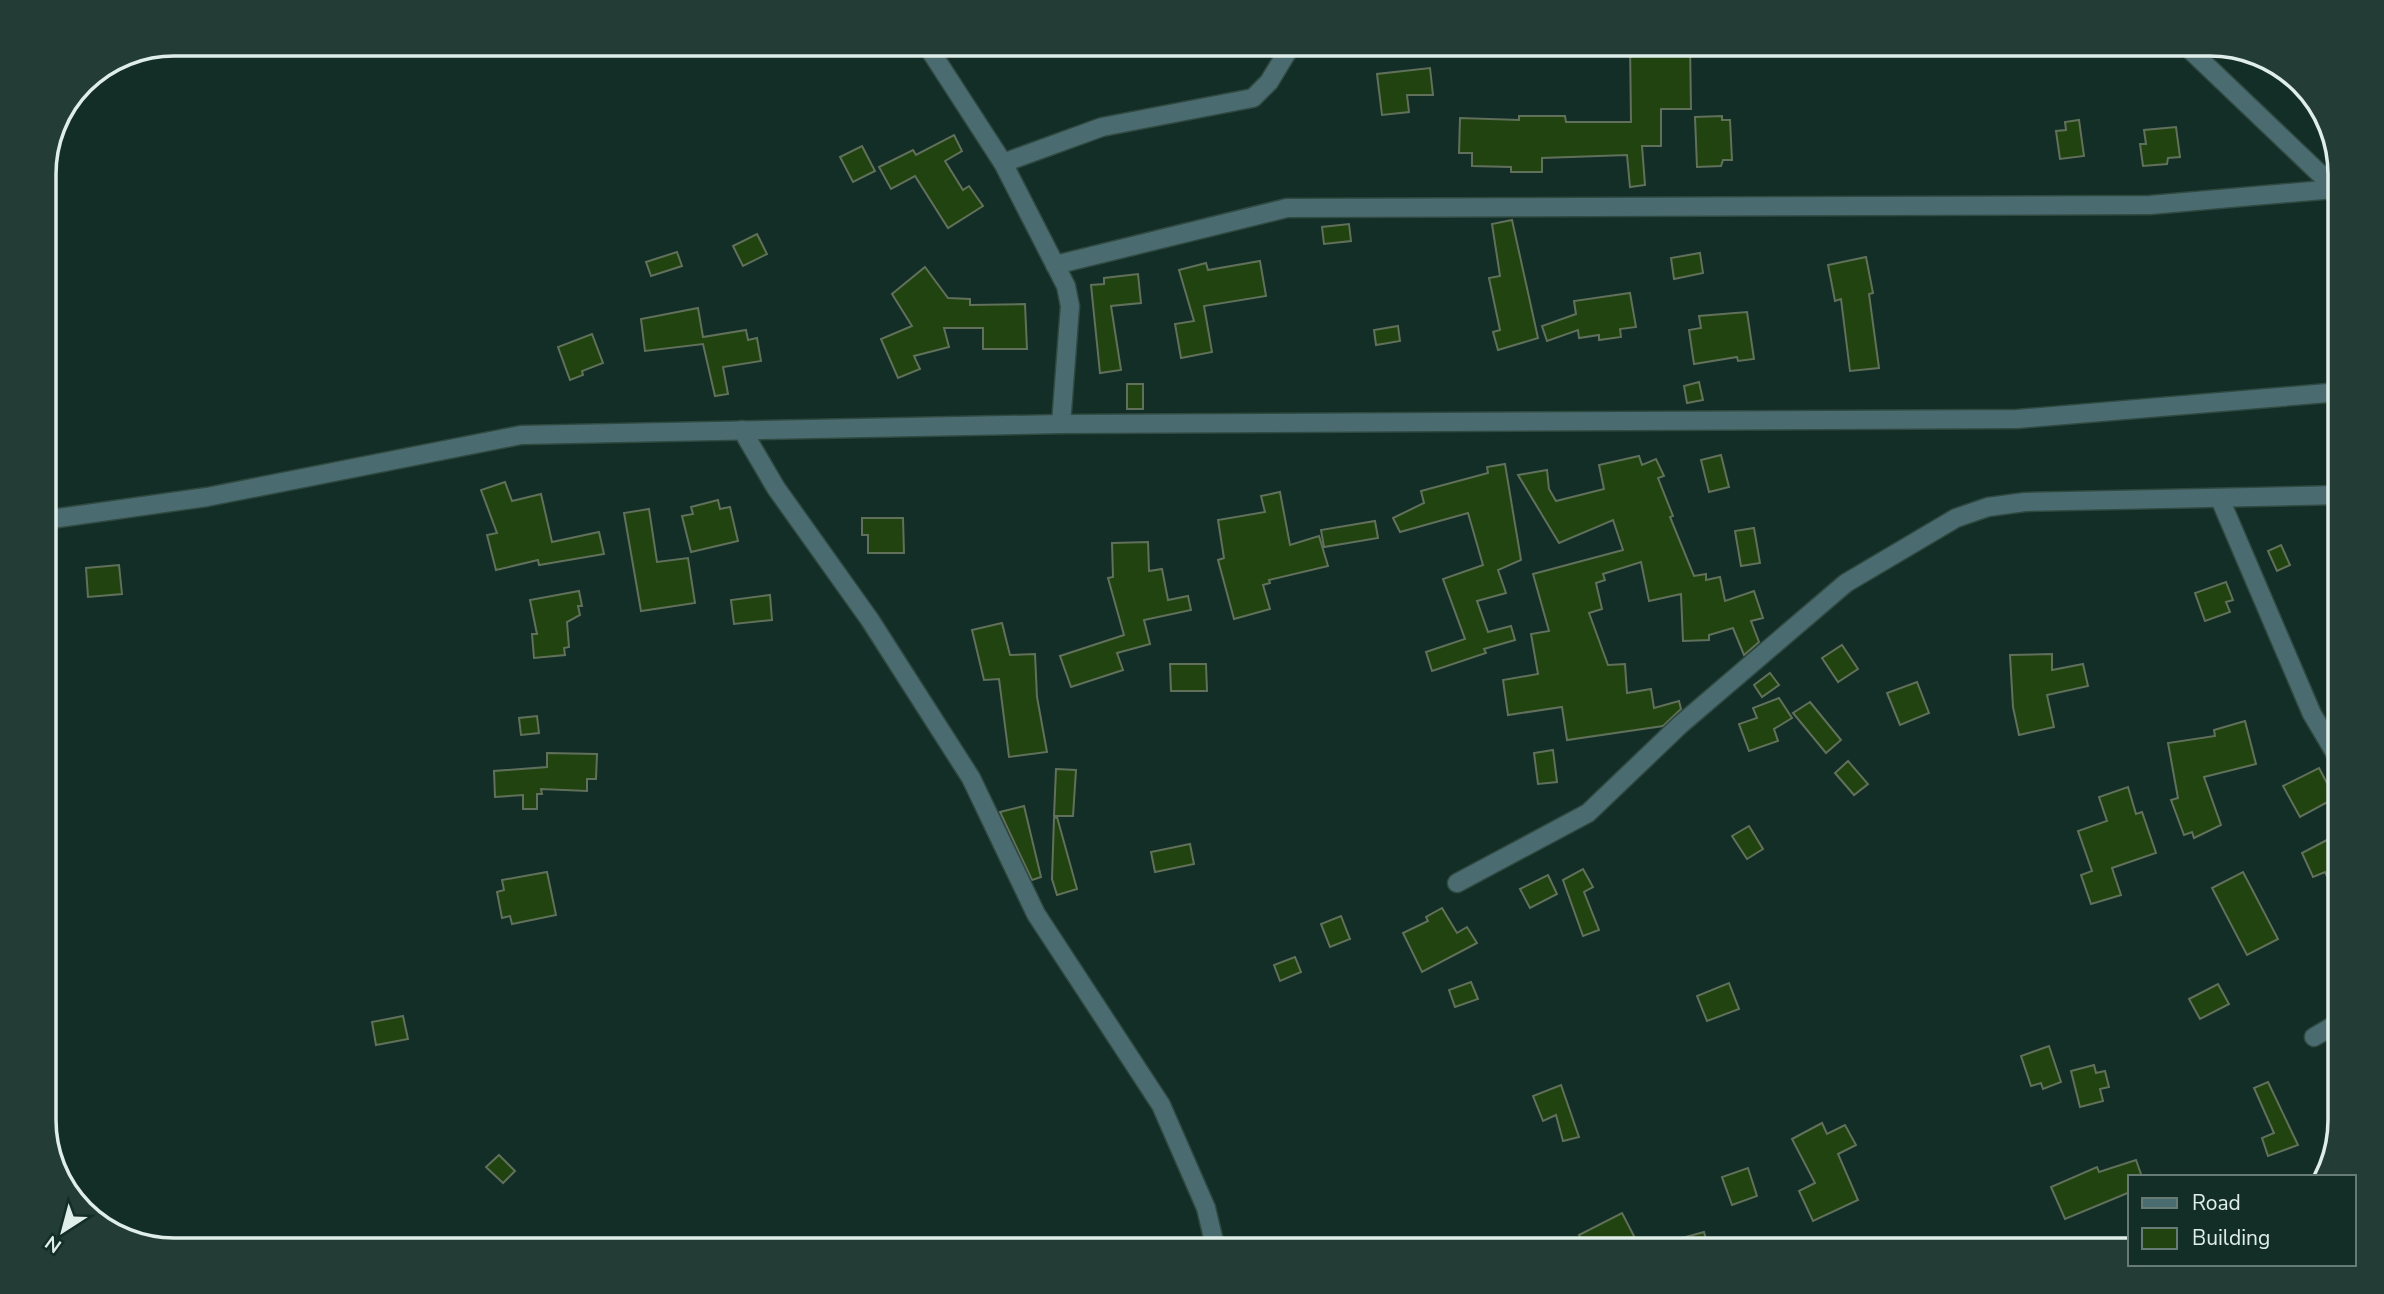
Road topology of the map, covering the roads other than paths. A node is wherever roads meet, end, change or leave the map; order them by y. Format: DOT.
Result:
graph roads {
  1 [pos="934,56"];
  2 [pos="1285,56"];
  3 [pos="2196,56"];
  4 [pos="1003,163"];
  5 [pos="2328,182"];
  6 [pos="2328,192"];
  7 [pos="1055,265"];
  8 [pos="2328,393"];
  9 [pos="1061,424"];
  10 [pos="742,430"];
  11 [pos="2328,495"];
  12 [pos="2220,499"];
  13 [pos="56,518"];
  14 [pos="2328,741"];
  15 [pos="1457,883"];
  16 [pos="2328,1029"];
  17 [pos="2314,1037"];
  18 [pos="1213,1238"];
  1 -- 4 [label="street"];
  2 -- 4 [label="street"];
  3 -- 5 [label="street"];
  4 -- 7 [label="street"];
  6 -- 7 [label="street"];
  7 -- 9 [label="street"];
  8 -- 9 [label="street"];
  9 -- 10 [label="street"];
  10 -- 13 [label="street"];
  10 -- 18 [label="street"];
  11 -- 12 [label="street"];
  12 -- 14 [label="street"];
  12 -- 15 [label="street"];
  16 -- 17 [label="street"];
}
